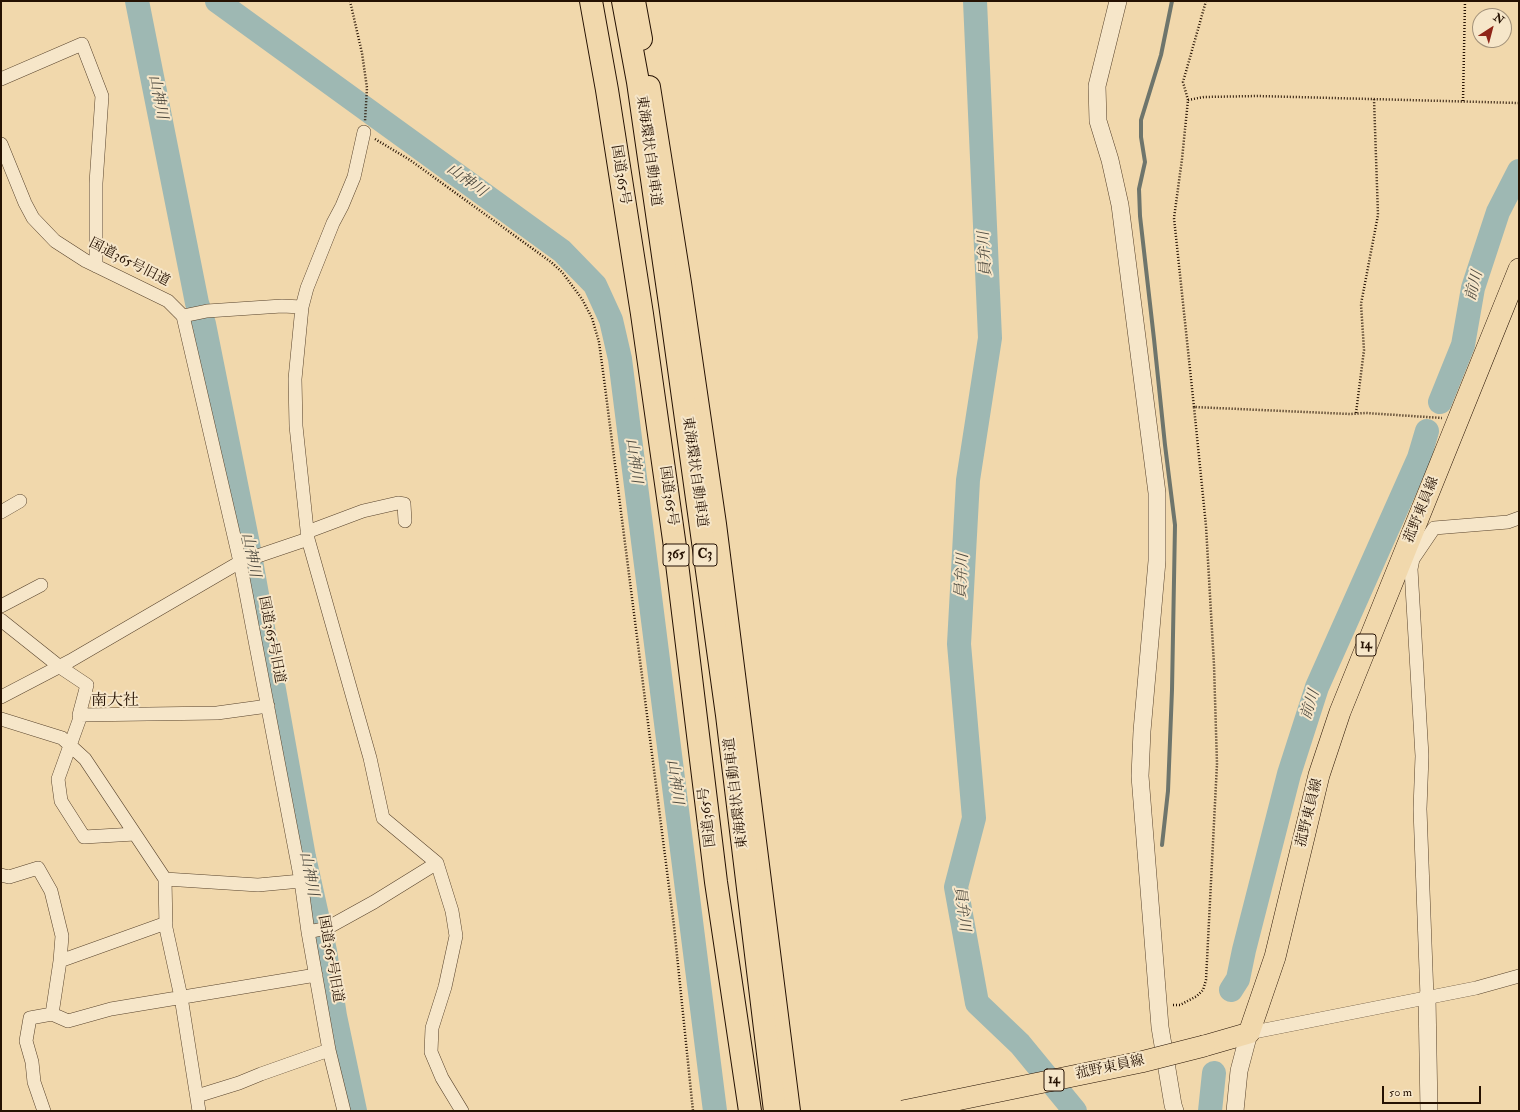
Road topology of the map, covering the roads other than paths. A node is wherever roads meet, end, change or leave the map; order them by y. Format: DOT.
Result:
graph roads {
  1 [pos="591,1"];
  2 [pos="623,1"];
  3 [pos="634,1"];
  4 [pos="1118,1"];
  5 [pos="1,79"];
  6 [pos="364,127"];
  7 [pos="1,144"];
  8 [pos="96,266"];
  9 [pos="1519,269"];
  10 [pos="302,307"];
  11 [pos="187,315"];
  12 [pos="20,501"];
  13 [pos="1,512"];
  14 [pos="1519,518"];
  15 [pos="405,521"];
  16 [pos="308,535"];
  17 [pos="1408,557"];
  18 [pos="247,560"];
  19 [pos="41,585"];
  20 [pos="1,606"];
  21 [pos="1,620"];
  22 [pos="60,667"];
  23 [pos="1,697"];
  24 [pos="268,706"];
  25 [pos="81,715"];
  26 [pos="1,719"];
  27 [pos="70,745"];
  28 [pos="135,834"];
  29 [pos="437,863"];
  30 [pos="1,876"];
  31 [pos="165,879"];
  32 [pos="301,881"];
  33 [pos="166,923"];
  34 [pos="317,930"];
  35 [pos="60,961"];
  36 [pos="316,975"];
  37 [pos="1519,976"];
  38 [pos="181,997"];
  39 [pos="1427,997"];
  40 [pos="52,1014"];
  41 [pos="1249,1033"];
  42 [pos="329,1050"];
  43 [pos="197,1096"];
  44 [pos="44,1111"];
  45 [pos="199,1111"];
  46 [pos="344,1111"];
  47 [pos="462,1111"];
  48 [pos="750,1111"];
  49 [pos="774,1111"];
  50 [pos="789,1111"];
  51 [pos="903,1111"];
  52 [pos="1175,1111"];
  53 [pos="1235,1111"];
  54 [pos="1429,1111"];
  1 -- 48 [label="highway, 国道365号 / 365"];
  2 -- 49 [label="highway, 東海環状自動車道 / C3"];
  3 -- 50 [label="highway"];
  4 -- 52 [label="street"];
  5 -- 8 [label="street"];
  6 -- 10 [label="street"];
  7 -- 8 [label="street, 国道365号旧道"];
  8 -- 11 [label="street, 国道365号旧道"];
  9 -- 17 [label="main road, 菰野東員線 / 14"];
  10 -- 11 [label="street"];
  10 -- 16 [label="street"];
  11 -- 18 [label="street, 国道365号旧道"];
  12 -- 13 [label="street"];
  14 -- 17 [label="street"];
  15 -- 16 [label="street"];
  16 -- 18 [label="street"];
  16 -- 29 [label="street"];
  17 -- 39 [label="street"];
  17 -- 41 [label="main road, 菰野東員線 / 14"];
  18 -- 22 [label="street"];
  18 -- 24 [label="street, 国道365号旧道"];
  19 -- 20 [label="street"];
  21 -- 22 [label="street"];
  22 -- 23 [label="street"];
  22 -- 25 [label="street"];
  24 -- 25 [label="street"];
  24 -- 32 [label="street, 国道365号旧道"];
  25 -- 27 [label="street"];
  26 -- 27 [label="street"];
  27 -- 28 [label="street"];
  27 -- 28 [label="street"];
  28 -- 31 [label="street"];
  29 -- 34 [label="street"];
  29 -- 47 [label="street"];
  30 -- 35 [label="street"];
  31 -- 32 [label="street"];
  31 -- 33 [label="street"];
  32 -- 34 [label="street, 国道365号旧道"];
  33 -- 35 [label="street"];
  33 -- 38 [label="street"];
  34 -- 36 [label="street, 国道365号旧道"];
  35 -- 40 [label="street"];
  36 -- 38 [label="street"];
  36 -- 42 [label="street, 国道365号旧道"];
  37 -- 39 [label="street"];
  38 -- 40 [label="street"];
  38 -- 43 [label="street"];
  39 -- 41 [label="street"];
  39 -- 54 [label="street"];
  40 -- 44 [label="street"];
  41 -- 51 [label="main road, 菰野東員線 / 14, bridge"];
  41 -- 53 [label="street"];
  42 -- 43 [label="street"];
  42 -- 46 [label="street, 国道365号旧道"];
  43 -- 45 [label="street"];
}
